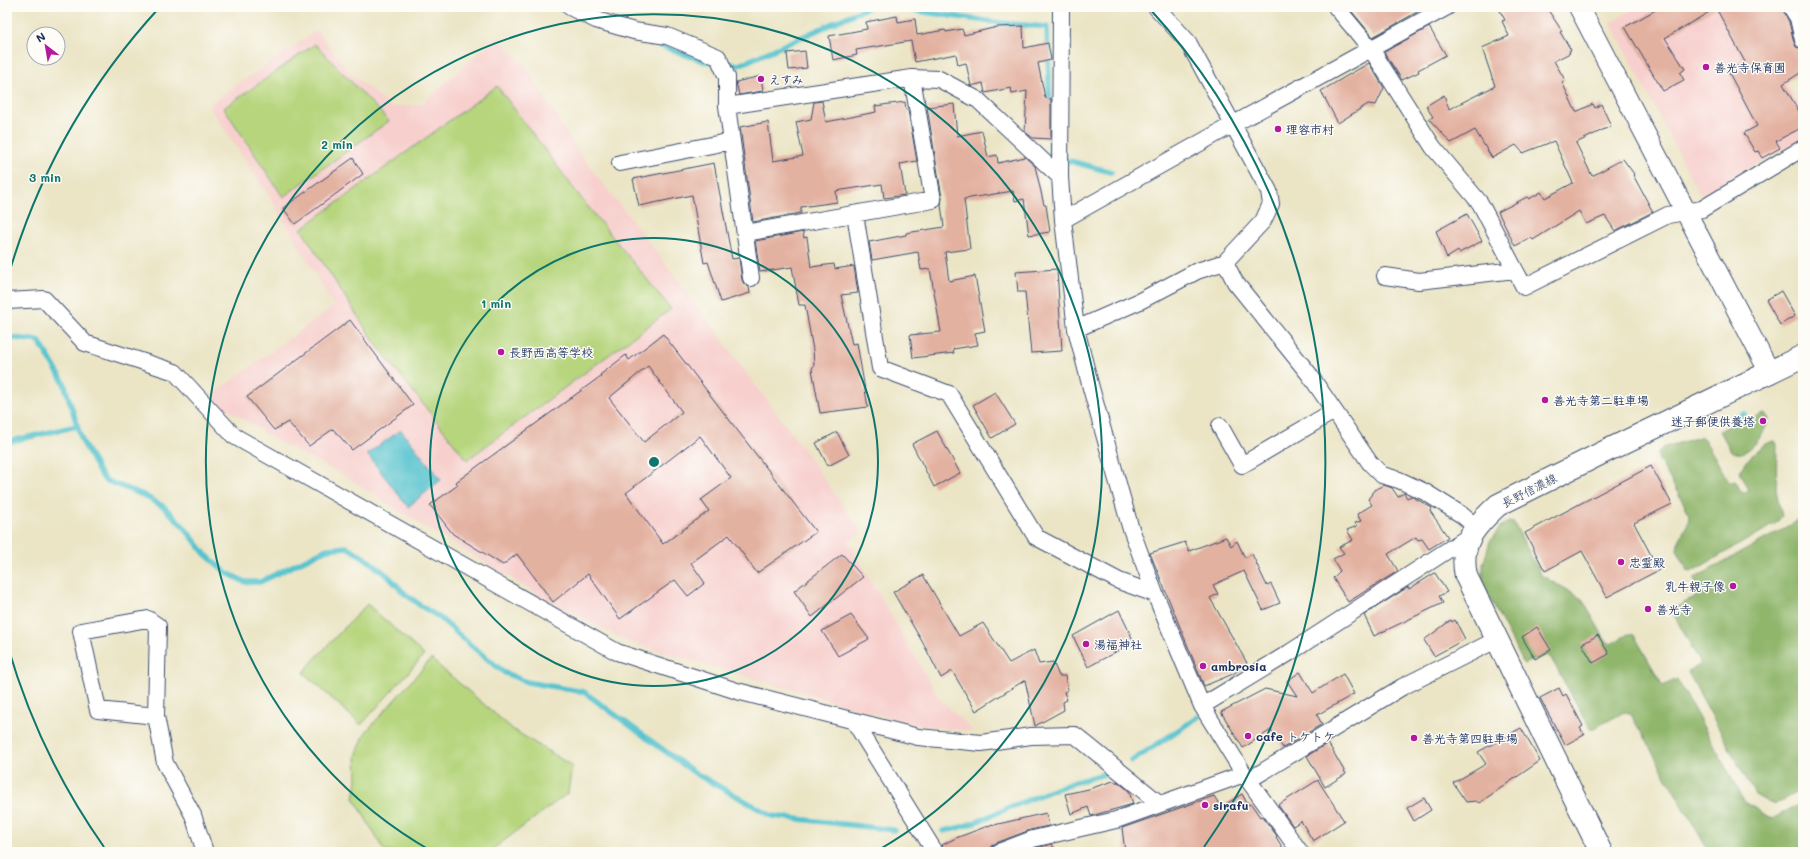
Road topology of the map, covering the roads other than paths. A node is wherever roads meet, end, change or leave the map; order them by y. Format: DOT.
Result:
graph roads {
  1 [pos="570,7"];
  2 [pos="1061,7"];
  3 [pos="1156,7"];
  4 [pos="1336,7"];
  5 [pos="1447,7"];
  6 [pos="1578,7"];
  7 [pos="1791,7"];
  8 [pos="1803,40"];
  9 [pos="1371,49"];
  10 [pos="912,78"];
  11 [pos="727,106"];
  12 [pos="1232,125"];
  13 [pos="732,141"];
  14 [pos="1803,148"];
  15 [pos="620,163"];
  16 [pos="1060,177"];
  17 [pos="1684,212"];
  18 [pos="855,214"];
  19 [pos="1063,220"];
  20 [pos="745,233"];
  21 [pos="1225,262"];
  22 [pos="1515,270"];
  23 [pos="1385,276"];
  24 [pos="751,278"];
  25 [pos="7,301"];
  26 [pos="1076,329"];
  27 [pos="1803,356"];
  28 [pos="1770,373"];
  29 [pos="1334,411"];
  30 [pos="1220,426"];
  31 [pos="1472,532"];
  32 [pos="1155,594"];
  33 [pos="1496,640"];
  34 [pos="1202,706"];
  35 [pos="156,716"];
  36 [pos="854,721"];
  37 [pos="1246,777"];
  38 [pos="1160,804"];
  39 [pos="205,852"];
  40 [pos="935,852"];
  41 [pos="999,852"];
  42 [pos="1300,852"];
  43 [pos="1601,852"];
  1 -- 11 [label="street"];
  2 -- 16 [label="street"];
  3 -- 12 [label="street"];
  4 -- 9 [label="street"];
  5 -- 9 [label="street"];
  6 -- 17 [label="street"];
  7 -- 8 [label="street"];
  9 -- 12 [label="street"];
  9 -- 22 [label="street"];
  10 -- 11 [label="street"];
  10 -- 16 [label="street"];
  10 -- 18 [label="street"];
  11 -- 13 [label="street"];
  12 -- 19 [label="street"];
  12 -- 21 [label="street"];
  13 -- 15 [label="street"];
  13 -- 20 [label="street"];
  14 -- 17 [label="street"];
  16 -- 19 [label="street"];
  17 -- 22 [label="street"];
  17 -- 28 [label="street"];
  18 -- 20 [label="street"];
  18 -- 32 [label="street"];
  19 -- 26 [label="street"];
  20 -- 24 [label="street"];
  21 -- 26 [label="street"];
  21 -- 29 [label="street"];
  22 -- 23 [label="street"];
  25 -- 36 [label="street"];
  26 -- 32 [label="street"];
  27 -- 28 [label="main road, 長野信濃線"];
  28 -- 31 [label="main road, 長野信濃線"];
  29 -- 30 [label="street"];
  29 -- 31 [label="street"];
  31 -- 33 [label="main road"];
  31 -- 34 [label="street"];
  32 -- 34 [label="street"];
  33 -- 37 [label="street"];
  33 -- 43 [label="main road"];
  34 -- 37 [label="street"];
  35 -- 35 [label="street"];
  35 -- 39 [label="street"];
  36 -- 38 [label="street"];
  36 -- 40 [label="street"];
  37 -- 38 [label="street"];
  37 -- 42 [label="street"];
  38 -- 41 [label="street"];
}
